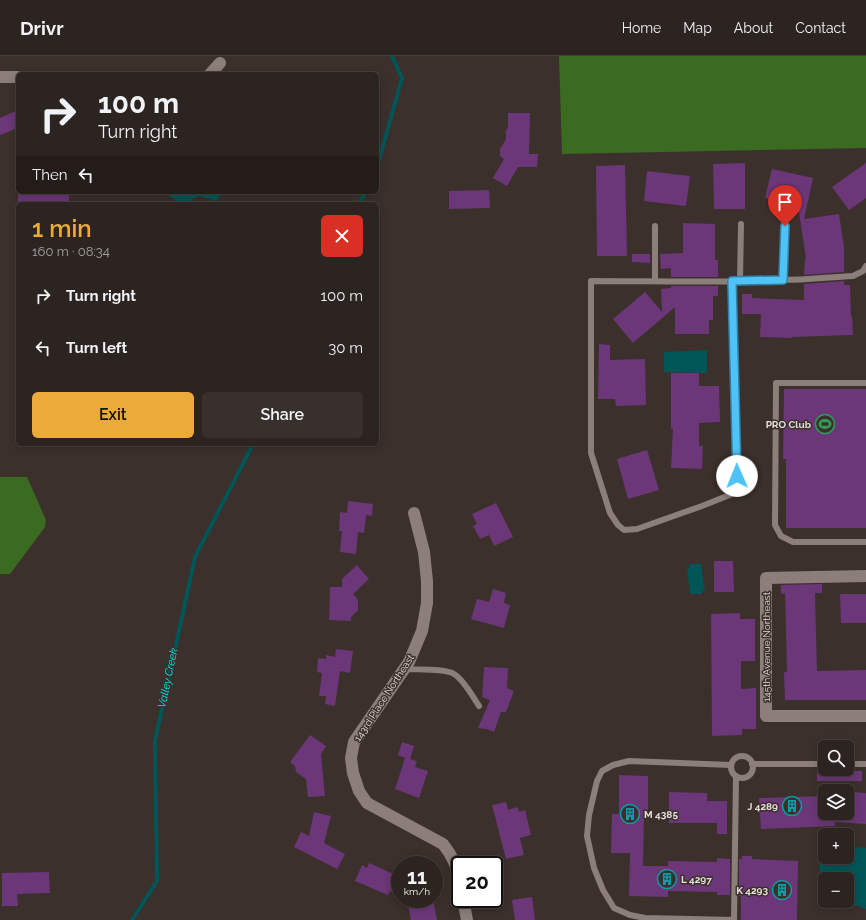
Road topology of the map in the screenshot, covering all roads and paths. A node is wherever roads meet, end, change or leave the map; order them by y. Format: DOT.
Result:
graph roads {
  1 [pos="220,63"];
  2 [pos="212,72"];
  3 [pos="16,76"];
  4 [pos="0,77"];
  5 [pos="741,224"];
  6 [pos="655,226"];
  7 [pos="785,226"];
  8 [pos="866,266"];
  9 [pos="783,280"];
  10 [pos="655,281"];
  11 [pos="732,281"];
  12 [pos="740,281"];
  13 [pos="866,383"];
  14 [pos="414,513"];
  15 [pos="866,542"];
  16 [pos="866,576"];
  17 [pos="405,669"];
  18 [pos="479,706"];
  19 [pos="866,716"];
  20 [pos="752,764"];
  21 [pos="818,764"];
  22 [pos="854,764"];
  23 [pos="866,764"];
  24 [pos="732,765"];
  25 [pos="736,776"];
  26 [pos="453,856"];
  27 [pos="465,908"];
  28 [pos="467,920"];
  1 -- 2 [label="street"];
  3 -- 4 [label="street"];
  5 -- 12 [label="lane"];
  6 -- 10 [label="lane"];
  7 -- 9 [label="lane"];
  8 -- 9 [label="lane"];
  9 -- 12 [label="lane"];
  10 -- 11 [label="lane"];
  10 -- 11 [label="lane"];
  11 -- 12 [label="lane"];
  13 -- 15 [label="lane"];
  14 -- 17 [label="street, 143rd Place Northeast"];
  16 -- 19 [label="street, 145th Avenue Northeast"];
  17 -- 18 [label="lane"];
  17 -- 26 [label="street, 143rd Place Northeast"];
  20 -- 21 [label="lane"];
  20 -- 24 [label="lane"];
  20 -- 25 [label="lane"];
  22 -- 23 [label="lane"];
  24 -- 25 [label="lane"];
  24 -- 25 [label="lane"];
  27 -- 28 [label="street"];
}
